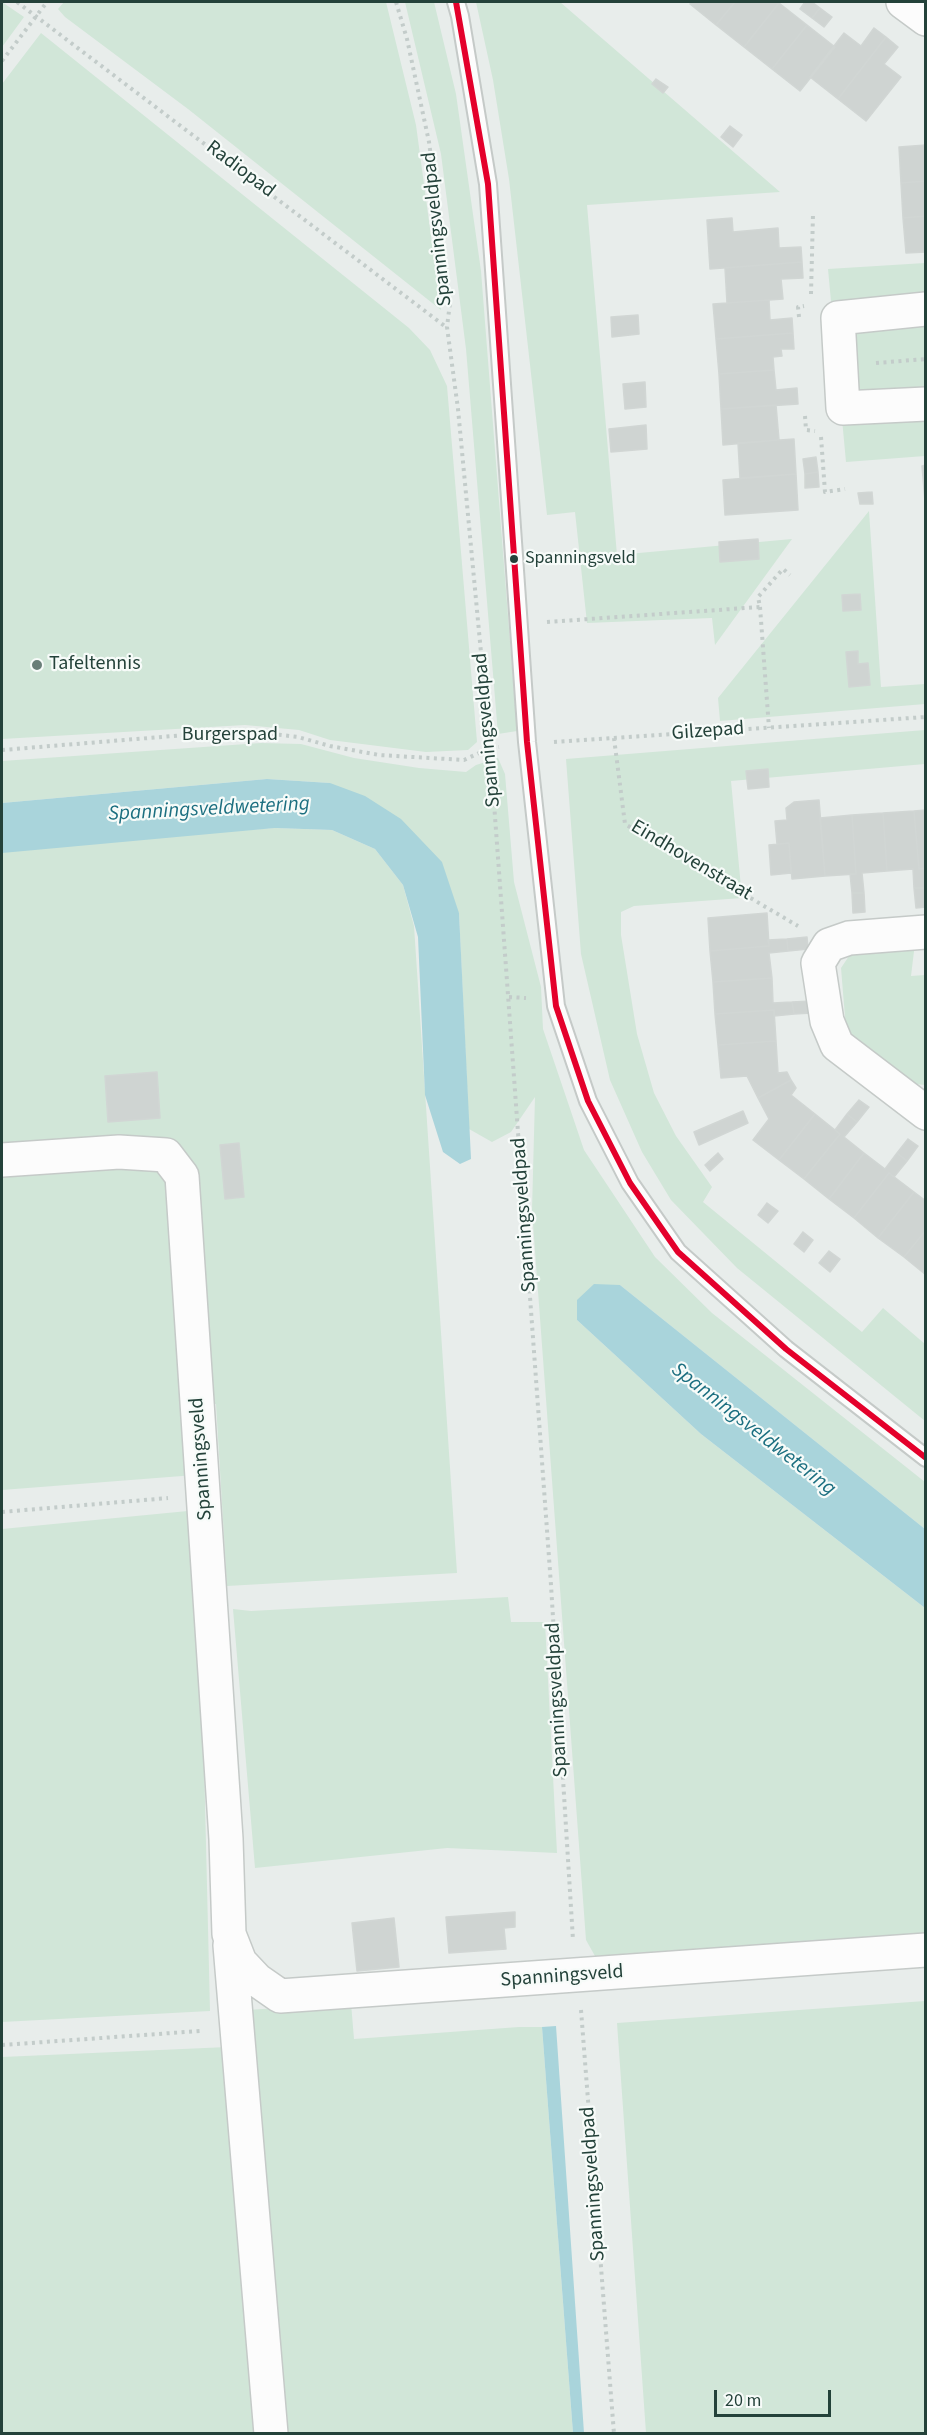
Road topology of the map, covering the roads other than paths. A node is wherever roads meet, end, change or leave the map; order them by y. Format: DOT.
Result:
graph roads {
  1 [pos="456,2"];
  2 [pos="903,2"];
  3 [pos="926,19"];
  4 [pos="926,309"];
  5 [pos="926,404"];
  6 [pos="926,932"];
  7 [pos="926,1113"];
  8 [pos="2,1160"];
  9 [pos="926,1458"];
  10 [pos="229,1934"];
  11 [pos="926,1950"];
  12 [pos="270,2433"];
  1 -- 9 [label="lane"];
  2 -- 3 [label="street"];
  4 -- 5 [label="street"];
  6 -- 7 [label="street"];
  8 -- 10 [label="street, Spanningsveld"];
  10 -- 11 [label="street, Spanningsveld"];
  10 -- 12 [label="street, Spanningsveld"];
}
